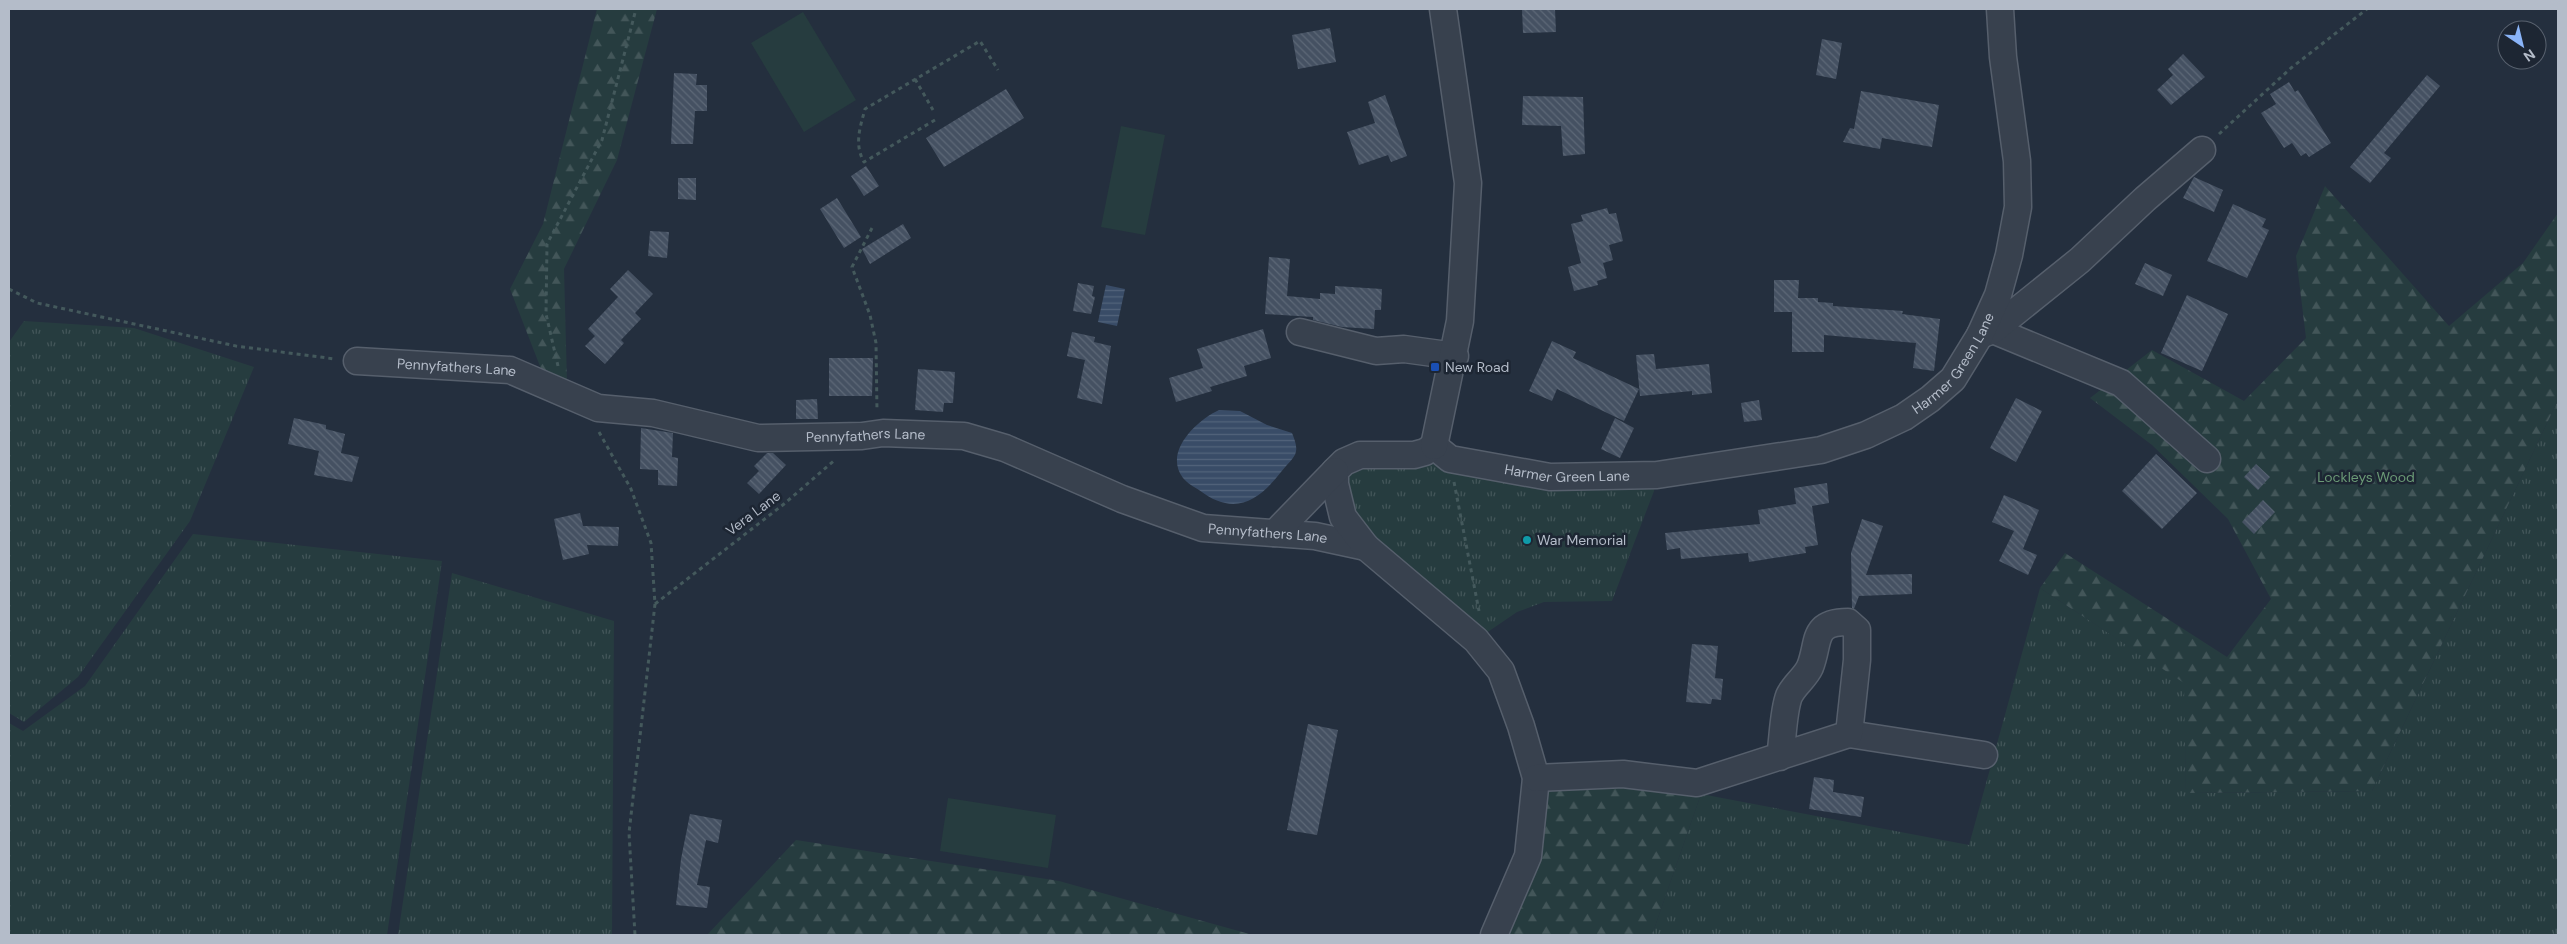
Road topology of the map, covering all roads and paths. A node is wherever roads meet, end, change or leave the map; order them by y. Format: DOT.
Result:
graph roads {
  1 [pos="636,9"];
  2 [pos="1443,9"];
  3 [pos="2000,9"];
  4 [pos="2367,9"];
  5 [pos="998,70"];
  6 [pos="915,79"];
  7 [pos="933,110"];
  8 [pos="935,120"];
  9 [pos="2202,150"];
  10 [pos="872,228"];
  11 [pos="9,289"];
  12 [pos="1300,332"];
  13 [pos="1987,333"];
  14 [pos="1455,356"];
  15 [pos="357,361"];
  16 [pos="563,393"];
  17 [pos="594,424"];
  18 [pos="869,435"];
  19 [pos="1442,453"];
  20 [pos="2207,459"];
  21 [pos="1335,471"];
  22 [pos="1276,533"];
  23 [pos="1366,547"];
  24 [pos="655,604"];
  25 [pos="1480,615"];
  26 [pos="1849,734"];
  27 [pos="1984,754"];
  28 [pos="1780,757"];
  29 [pos="1536,778"];
  30 [pos="635,935"];
  31 [pos="1494,935"];
  1 -- 16 [label="path"];
  2 -- 14 [label="street"];
  3 -- 13 [label="street, Harmer Green Lane"];
  4 -- 9 [label="path"];
  5 -- 6 [label="path"];
  6 -- 7 [label="path"];
  6 -- 8 [label="path"];
  9 -- 13 [label="street"];
  10 -- 18 [label="path"];
  11 -- 15 [label="path"];
  12 -- 14 [label="street"];
  13 -- 19 [label="street, Harmer Green Lane"];
  13 -- 20 [label="street"];
  14 -- 19 [label="street"];
  15 -- 16 [label="street, Pennyfathers Lane"];
  16 -- 18 [label="street, Pennyfathers Lane"];
  17 -- 24 [label="path"];
  18 -- 22 [label="street, Pennyfathers Lane"];
  18 -- 24 [label="path, Vera Lane"];
  19 -- 21 [label="street"];
  19 -- 25 [label="path"];
  21 -- 22 [label="street"];
  21 -- 23 [label="street"];
  22 -- 23 [label="street, Pennyfathers Lane"];
  23 -- 29 [label="street"];
  24 -- 30 [label="path"];
  26 -- 27 [label="street"];
  26 -- 28 [label="street"];
  26 -- 28 [label="street"];
  28 -- 29 [label="street"];
  29 -- 31 [label="street"];
}
